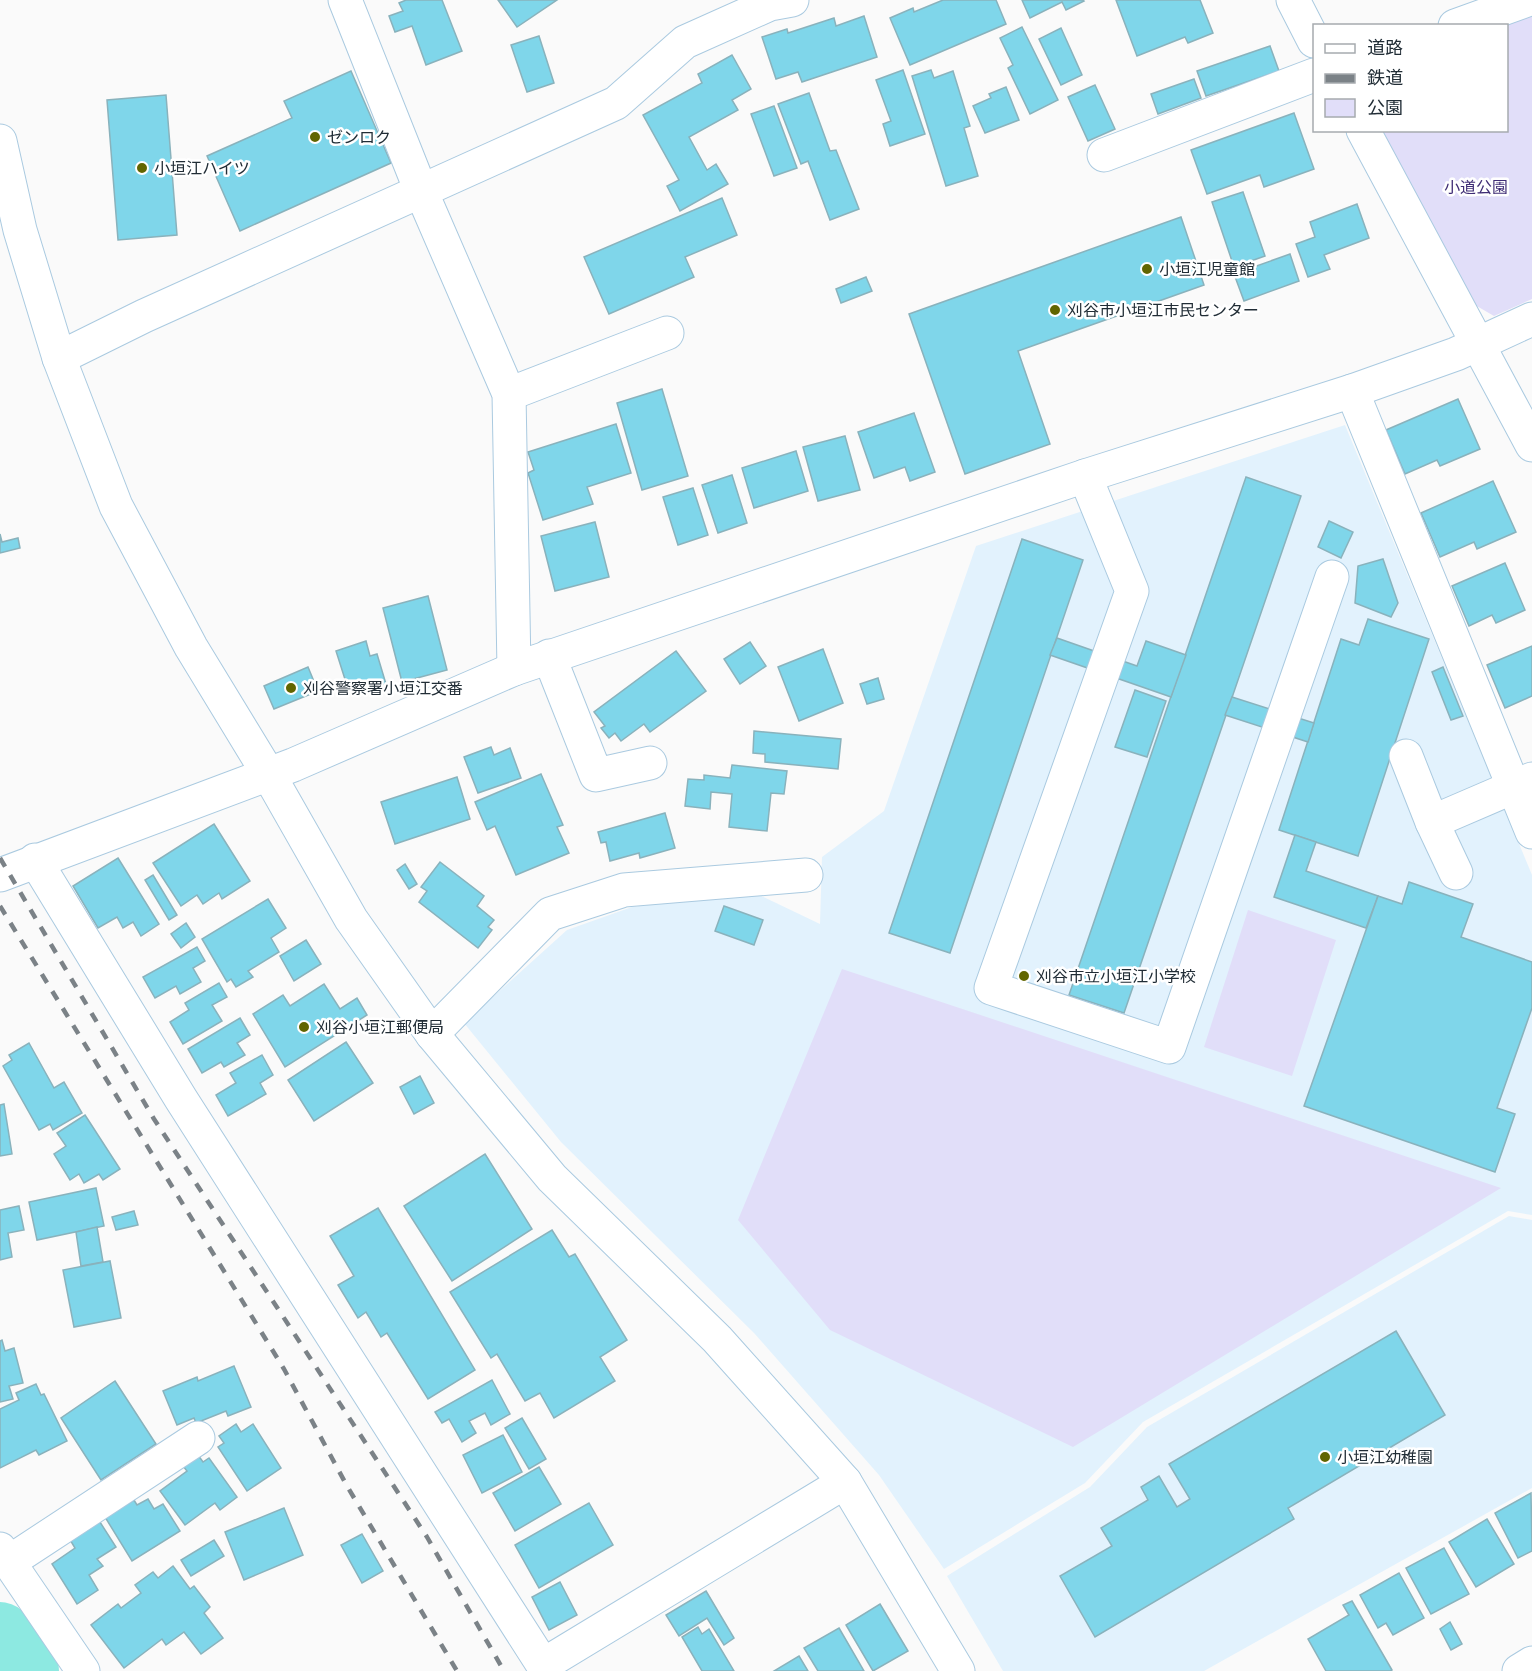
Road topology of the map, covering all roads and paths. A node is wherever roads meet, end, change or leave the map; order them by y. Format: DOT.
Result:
graph roads {
  1 [pos="345,0"];
  2 [pos="792,0"];
  3 [pos="1293,0"];
  4 [pos="1527,0"];
  5 [pos="1461,24"];
  6 [pos="1313,39"];
  7 [pos="1313,75"];
  8 [pos="1364,132"];
  9 [pos="0,141"];
  10 [pos="1104,155"];
  11 [pos="421,191"];
  12 [pos="1532,319"];
  13 [pos="667,333"];
  14 [pos="1478,344"];
  15 [pos="59,358"];
  16 [pos="1352,391"];
  17 [pos="509,394"];
  18 [pos="1532,445"];
  19 [pos="1085,476"];
  20 [pos="1332,577"];
  21 [pos="549,656"];
  22 [pos="514,669"];
  23 [pos="1406,756"];
  24 [pos="650,763"];
  25 [pos="268,775"];
  26 [pos="1522,783"];
  27 [pos="1432,822"];
  28 [pos="1532,832"];
  29 [pos="35,861"];
  30 [pos="1456,873"];
  31 [pos="806,874"];
  32 [pos="0,875"];
  33 [pos="432,1034"];
  34 [pos="198,1438"];
  35 [pos="845,1482"];
  36 [pos="4,1556"];
  37 [pos="1532,1663"];
  38 [pos="83,1671"];
  39 [pos="958,1671"];
  40 [pos="1519,1671"];
  1 -- 11 [label="street"];
  2 -- 11 [label="street"];
  3 -- 6 [label="street"];
  4 -- 5 [label="street"];
  7 -- 10 [label="street"];
  8 -- 14 [label="street"];
  9 -- 15 [label="street"];
  11 -- 15 [label="street"];
  11 -- 17 [label="street"];
  12 -- 14 [label="street"];
  13 -- 17 [label="street"];
  14 -- 16 [label="street"];
  14 -- 18 [label="street"];
  15 -- 25 [label="street"];
  16 -- 19 [label="street"];
  16 -- 26 [label="street"];
  17 -- 22 [label="street"];
  19 -- 20 [label="street"];
  19 -- 21 [label="street"];
  21 -- 22 [label="street"];
  21 -- 24 [label="street"];
  22 -- 25 [label="street"];
  23 -- 27 [label="street"];
  25 -- 29 [label="street"];
  25 -- 33 [label="street"];
  26 -- 27 [label="street"];
  26 -- 28 [label="street"];
  27 -- 30 [label="street"];
  29 -- 32 [label="street"];
  29 -- 35 [label="street"];
  31 -- 33 [label="street"];
  33 -- 35 [label="street"];
  34 -- 36 [label="street"];
  35 -- 39 [label="street"];
  36 -- 38 [label="street"];
  37 -- 40 [label="street"];
}
